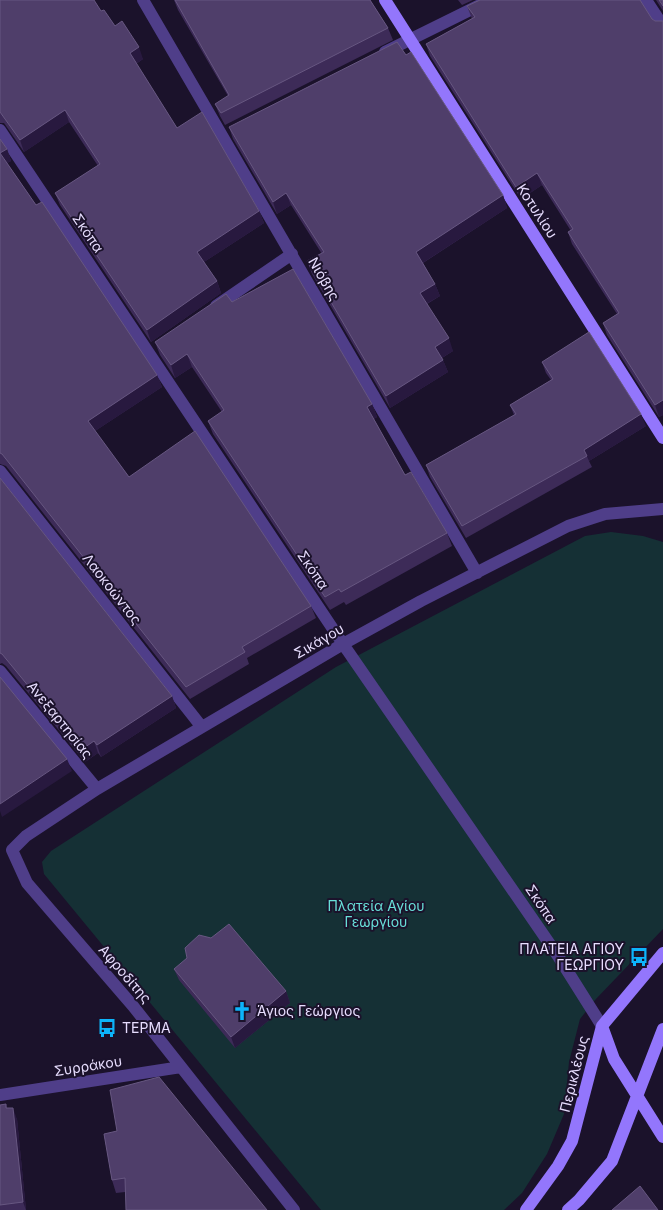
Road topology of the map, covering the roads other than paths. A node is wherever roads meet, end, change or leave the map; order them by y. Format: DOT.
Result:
graph roads {
  1 [pos="143,0"];
  2 [pos="385,0"];
  3 [pos="490,0"];
  4 [pos="646,0"];
  5 [pos="663,26"];
  6 [pos="410,39"];
  7 [pos="374,58"];
  8 [pos="0,130"];
  9 [pos="292,254"];
  10 [pos="205,314"];
  11 [pos="663,438"];
  12 [pos="0,471"];
  13 [pos="663,509"];
  14 [pos="477,574"];
  15 [pos="344,644"];
  16 [pos="0,671"];
  17 [pos="201,726"];
  18 [pos="97,789"];
  19 [pos="6,850"];
  20 [pos="663,953"];
  21 [pos="602,1026"];
  22 [pos="663,1029"];
  23 [pos="181,1067"];
  24 [pos="0,1095"];
  25 [pos="637,1097"];
  26 [pos="663,1137"];
  27 [pos="294,1210"];
  28 [pos="526,1210"];
  29 [pos="568,1210"];
  1 -- 9 [label="street, Νιόβης"];
  2 -- 6 [label="street, Κοτυλίου"];
  3 -- 6 [label="street"];
  4 -- 5 [label="street"];
  6 -- 7 [label="street"];
  6 -- 11 [label="street, Κοτυλίου"];
  8 -- 15 [label="street, Σκόπα"];
  9 -- 10 [label="street"];
  9 -- 14 [label="street, Νιόβης"];
  12 -- 17 [label="street, Λαοκοώντος"];
  13 -- 14 [label="street, Σικάγου"];
  14 -- 15 [label="street, Σικάγου"];
  15 -- 17 [label="street, Σικάγου"];
  15 -- 21 [label="street, Σκόπα"];
  16 -- 18 [label="street, Ανεξαρτησίας"];
  17 -- 18 [label="street, Σικάγου"];
  18 -- 19 [label="street, Σικάγου"];
  19 -- 23 [label="street, Αφροδίτης"];
  20 -- 21 [label="street, Περικλέους"];
  21 -- 25 [label="street"];
  21 -- 28 [label="street, Περικλέους"];
  22 -- 25 [label="street"];
  23 -- 24 [label="street, Συρράκου"];
  23 -- 27 [label="street, Αφροδίτης"];
  25 -- 26 [label="street"];
  25 -- 29 [label="street"];
}
